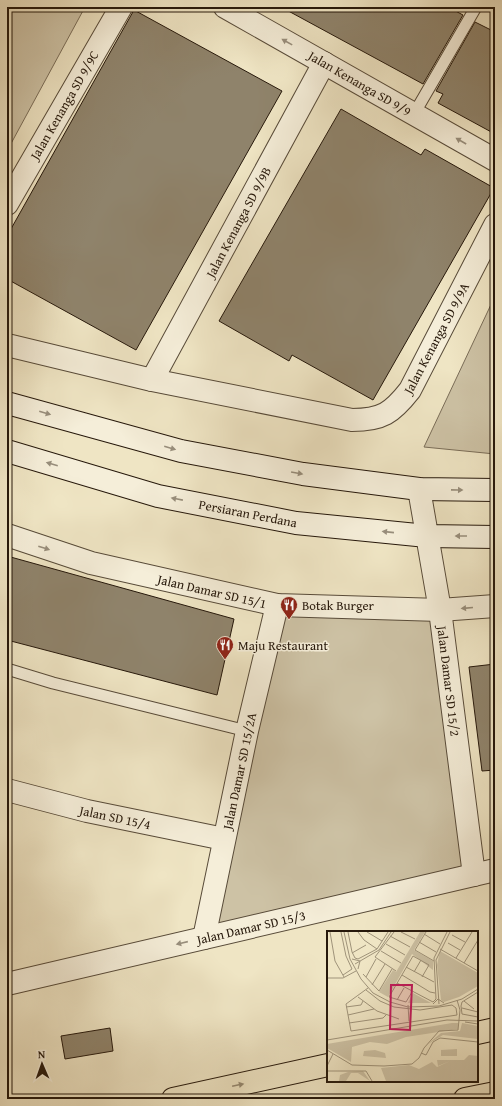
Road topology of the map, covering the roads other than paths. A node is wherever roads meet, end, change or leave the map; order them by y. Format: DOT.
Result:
graph roads {
  1 [pos="121,7"];
  2 [pos="225,7"];
  3 [pos="476,7"];
  4 [pos="324,63"];
  5 [pos="414,114"];
  6 [pos="495,160"];
  7 [pos="7,204"];
  8 [pos="495,225"];
  9 [pos="7,345"];
  10 [pos="152,380"];
  11 [pos="7,403"];
  12 [pos="7,451"];
  13 [pos="419,489"];
  14 [pos="495,490"];
  15 [pos="7,536"];
  16 [pos="427,536"];
  17 [pos="495,536"];
  18 [pos="277,605"];
  19 [pos="495,606"];
  20 [pos="440,610"];
  21 [pos="7,669"];
  22 [pos="248,731"];
  23 [pos="7,790"];
  24 [pos="224,839"];
  25 [pos="495,870"];
  26 [pos="474,874"];
  27 [pos="204,938"];
  28 [pos="7,984"];
  29 [pos="495,1029"];
  30 [pos="478,1033"];
  31 [pos="327,1065"];
  32 [pos="495,1093"];
  33 [pos="173,1099"];
  34 [pos="465,1099"];
  1 -- 7 [label="street, Jalan Kenanga SD 9/9C"];
  4 -- 2 [label="street, Jalan Kenanga SD 9/9, one-way"];
  3 -- 5 [label="lane"];
  4 -- 5 [label="street, Jalan Kenanga SD 9/9"];
  4 -- 10 [label="street, Jalan Kenanga SD 9/9B"];
  6 -- 5 [label="street, Jalan Kenanga SD 9/9, one-way"];
  8 -- 10 [label="street, Jalan Kenanga SD 9/9A"];
  9 -- 10 [label="street, Jalan Kenanga SD 9/9A"];
  11 -- 13 [label="street, one-way"];
  16 -- 12 [label="street, Persiaran Perdana, one-way"];
  13 -- 14 [label="street, one-way"];
  13 -- 16 [label="street, Jalan Damar SD 15/2"];
  15 -- 18 [label="street, Jalan Damar SD 15/1, one-way"];
  17 -- 16 [label="street, Persiaran Perdana, one-way"];
  16 -- 20 [label="street, Jalan Damar SD 15/2"];
  18 -- 20 [label="street, Jalan Damar SD 15/1"];
  18 -- 22 [label="street, Jalan Damar SD 15/2A"];
  19 -- 20 [label="street, Jalan Damar SD 15/1, one-way"];
  20 -- 26 [label="street, Jalan Damar SD 15/2"];
  21 -- 22 [label="lane"];
  22 -- 24 [label="street, Jalan Damar SD 15/2A"];
  23 -- 24 [label="street, Jalan SD 15/4"];
  24 -- 27 [label="street, Jalan Damar SD 15/2A"];
  25 -- 26 [label="street, Jalan Damar SD 15/3"];
  26 -- 27 [label="street, Jalan Damar SD 15/3"];
  27 -- 28 [label="street, Jalan Damar SD 15/3, one-way"];
  29 -- 30 [label="highway"];
  33 -- 31 [label="highway, one-way"];
  32 -- 34 [label="highway"];
}
